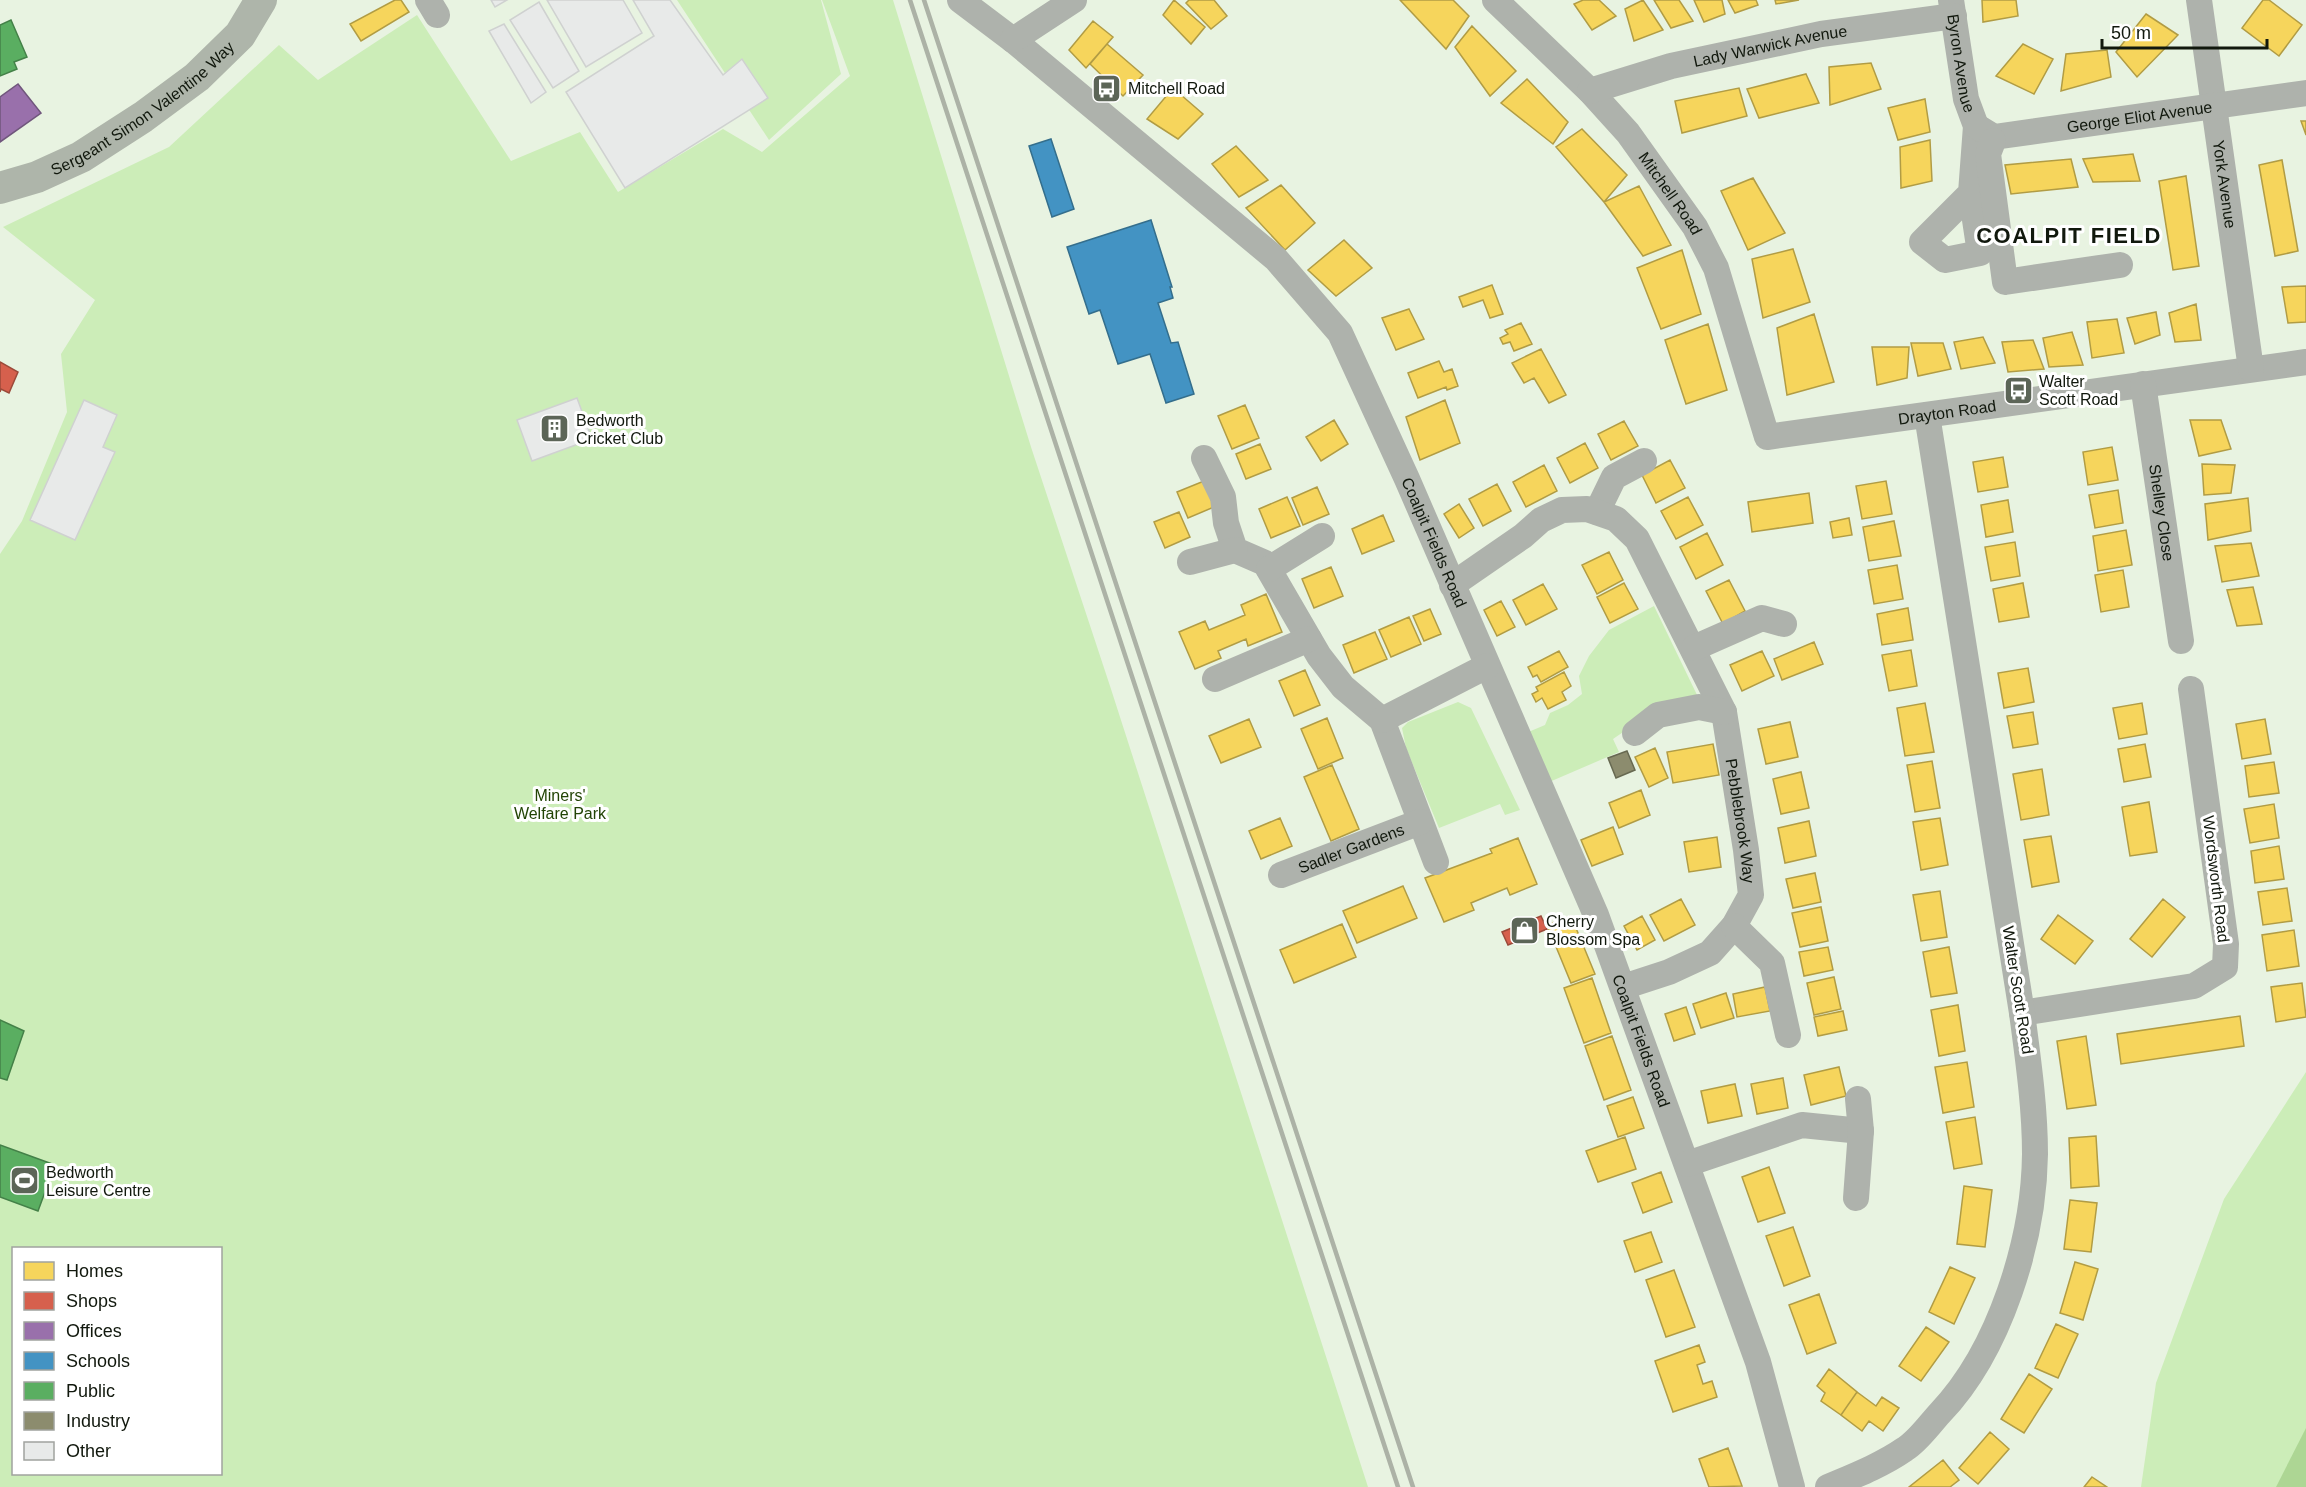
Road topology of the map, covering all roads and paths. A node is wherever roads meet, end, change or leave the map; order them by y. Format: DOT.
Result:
graph roads {
  1 [pos="261,0"];
  2 [pos="960,0"];
  3 [pos="1074,0"];
  4 [pos="1495,0"];
  5 [pos="2199,0"];
  6 [pos="1952,8"];
  7 [pos="1013,40"];
  8 [pos="1590,91"];
  9 [pos="2306,93"];
  10 [pos="2216,107"];
  11 [pos="1985,132"];
  12 [pos="0,188"];
  13 [pos="1971,193"];
  14 [pos="2120,265"];
  15 [pos="2306,362"];
  16 [pos="2252,369"];
  17 [pos="2143,384"];
  18 [pos="1927,415"];
  19 [pos="1767,437"];
  20 [pos="1204,458"];
  21 [pos="1644,461"];
  22 [pos="1597,512"];
  23 [pos="1322,536"];
  24 [pos="1235,550"];
  25 [pos="1190,562"];
  26 [pos="1269,569"];
  27 [pos="1452,585"];
  28 [pos="1784,624"];
  29 [pos="1309,639"];
  30 [pos="2181,641"];
  31 [pos="1694,648"];
  32 [pos="1487,666"];
  33 [pos="1215,679"];
  34 [pos="2191,689"];
  35 [pos="1724,712"];
  36 [pos="1382,720"];
  37 [pos="1635,733"];
  38 [pos="1420,822"];
  39 [pos="1436,862"];
  40 [pos="1281,875"];
  41 [pos="1734,926"];
  42 [pos="1623,987"];
  43 [pos="2022,1013"];
  44 [pos="1788,1035"];
  45 [pos="1858,1100"];
  46 [pos="1861,1131"];
  47 [pos="1687,1164"];
  48 [pos="1856,1198"];
  49 [pos="1792,1487"];
  50 [pos="1828,1487"];
  1 -- 12 [label="main road, Sergeant Simon Valentine Way"];
  2 -- 7 [label="street, Coalpit Fields Road"];
  3 -- 7 [label="street"];
  4 -- 8 [label="street, Mitchell Road"];
  5 -- 10 [label="street, York Avenue"];
  6 -- 8 [label="street, Lady Warwick Avenue"];
  6 -- 11 [label="street, Byron Avenue"];
  7 -- 27 [label="street, Coalpit Fields Road"];
  8 -- 19 [label="street, Mitchell Road"];
  9 -- 10 [label="street, George Eliot Avenue"];
  10 -- 11 [label="street, George Eliot Avenue"];
  10 -- 16 [label="street, York Avenue"];
  11 -- 13 [label="street"];
  11 -- 14 [label="street"];
  15 -- 16 [label="street, Drayton Road"];
  16 -- 17 [label="street, Drayton Road"];
  17 -- 18 [label="street, Drayton Road"];
  17 -- 30 [label="street, Shelley Close"];
  18 -- 19 [label="street, Drayton Road"];
  18 -- 43 [label="street, Walter Scott Road"];
  20 -- 24 [label="street"];
  21 -- 22 [label="street"];
  22 -- 27 [label="street, Pebblebrook Way"];
  22 -- 31 [label="street, Pebblebrook Way"];
  23 -- 26 [label="street"];
  24 -- 25 [label="street"];
  24 -- 26 [label="street, Sadler Gardens"];
  26 -- 29 [label="street, Sadler Gardens"];
  27 -- 32 [label="street, Coalpit Fields Road"];
  28 -- 31 [label="street"];
  29 -- 33 [label="street"];
  29 -- 36 [label="street, Sadler Gardens"];
  31 -- 35 [label="street, Pebblebrook Way"];
  32 -- 36 [label="street"];
  32 -- 42 [label="street, Coalpit Fields Road"];
  34 -- 43 [label="street, Wordsworth Road"];
  35 -- 37 [label="street"];
  35 -- 41 [label="street, Pebblebrook Way"];
  36 -- 38 [label="street, Sadler Gardens"];
  38 -- 39 [label="street, Sadler Gardens"];
  38 -- 40 [label="street, Sadler Gardens"];
  41 -- 42 [label="street, Pebblebrook Way"];
  41 -- 44 [label="street"];
  42 -- 47 [label="street, Coalpit Fields Road"];
  43 -- 50 [label="street, Walter Scott Road"];
  45 -- 46 [label="street"];
  46 -- 47 [label="street"];
  46 -- 48 [label="street"];
  47 -- 49 [label="street, Coalpit Fields Road"];
}
